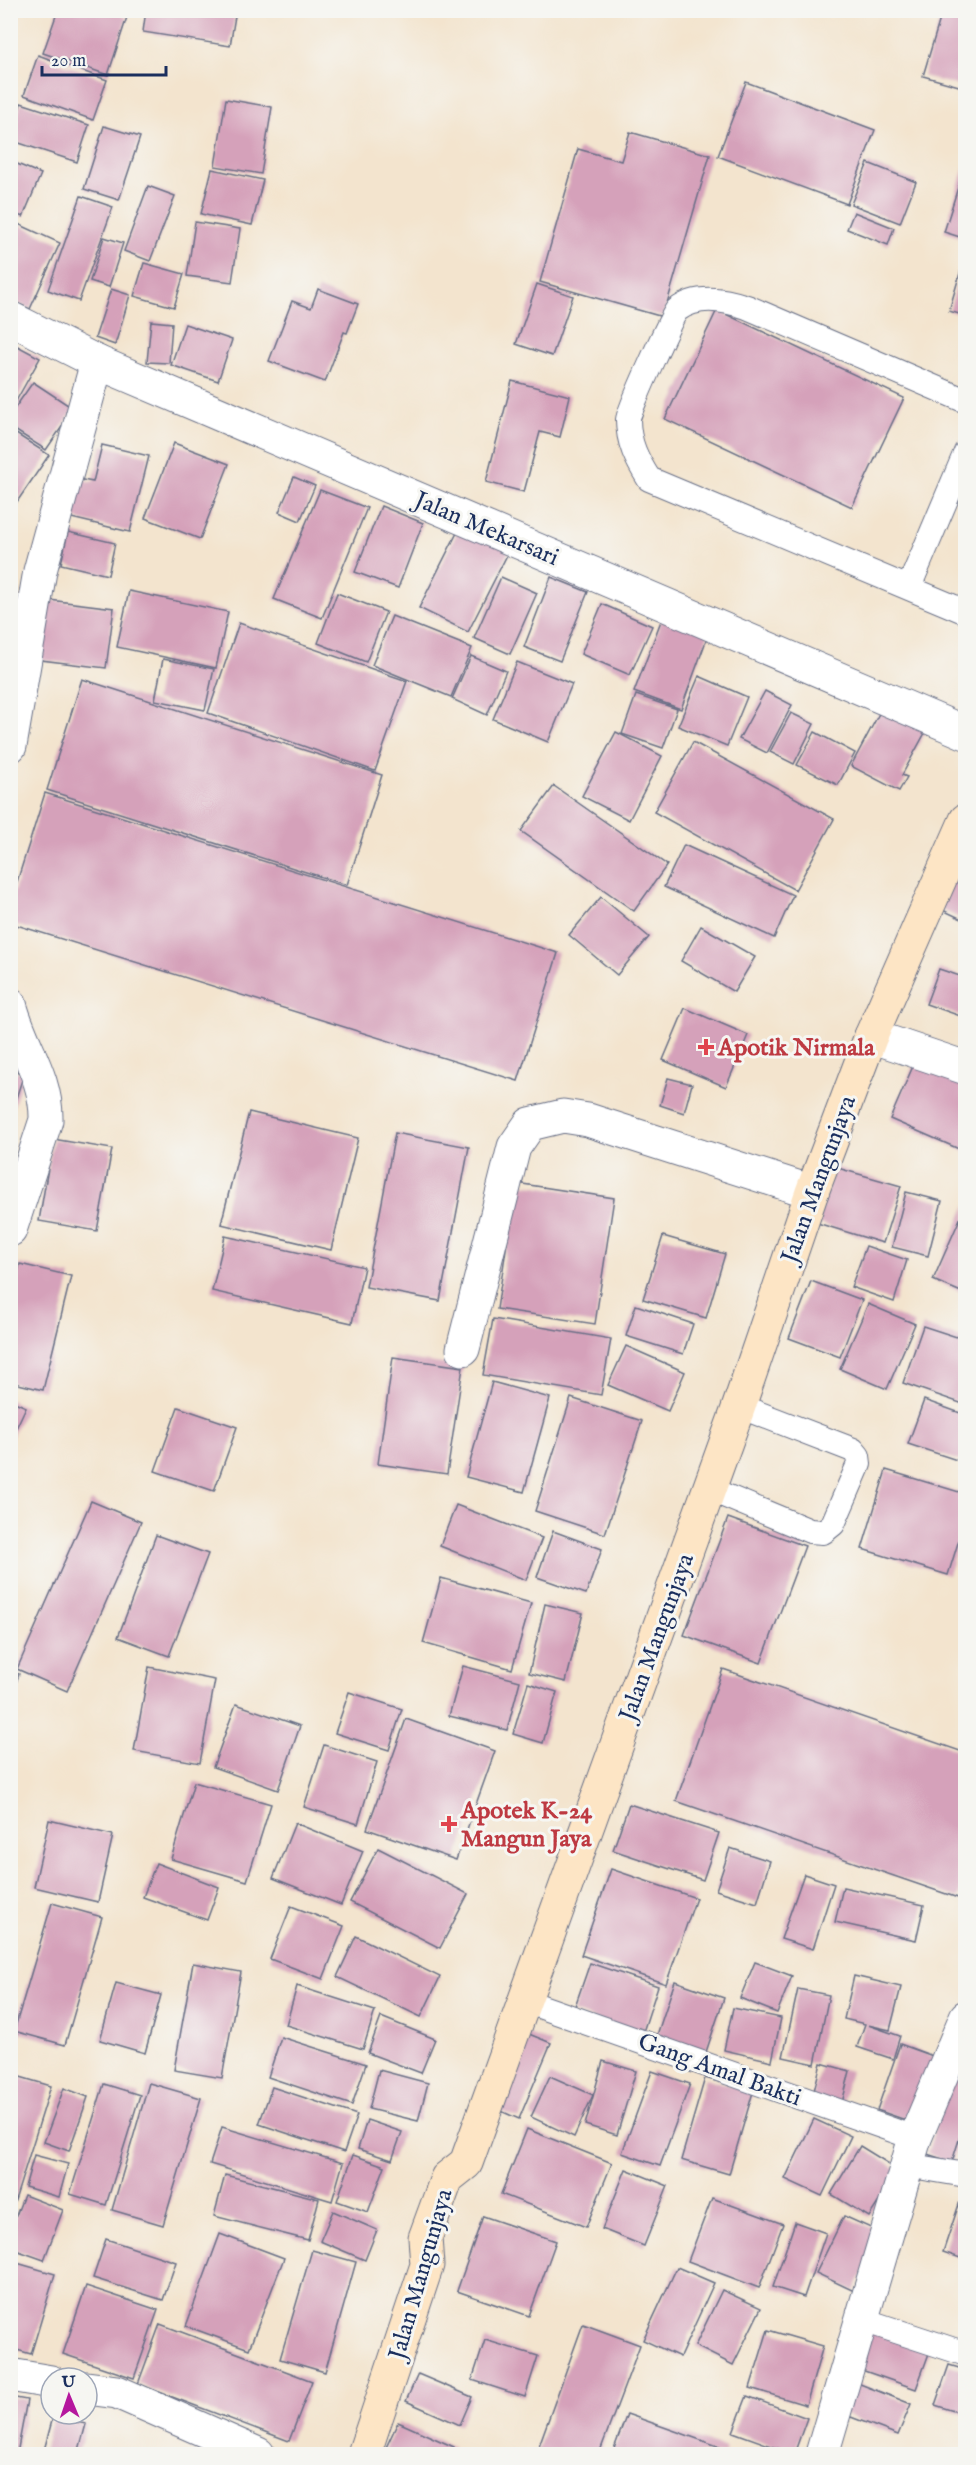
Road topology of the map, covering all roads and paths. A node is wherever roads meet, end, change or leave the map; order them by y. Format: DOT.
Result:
graph roads {
  1 [pos="10,318"];
  2 [pos="97,362"];
  3 [pos="966,401"];
  4 [pos="966,452"];
  5 [pos="909,587"];
  6 [pos="966,612"];
  7 [pos="966,733"];
  8 [pos="10,746"];
  9 [pos="966,820"];
  10 [pos="10,1004"];
  11 [pos="871,1036"];
  12 [pos="966,1068"];
  13 [pos="812,1192"];
  14 [pos="10,1230"];
  15 [pos="463,1349"];
  16 [pos="739,1406"];
  17 [pos="709,1489"];
  18 [pos="525,2001"];
  19 [pos="966,2017"];
  20 [pos="910,2152"];
  21 [pos="966,2175"];
  22 [pos="860,2319"];
  23 [pos="966,2354"];
  24 [pos="10,2375"];
  25 [pos="39,2380"];
  26 [pos="99,2390"];
  27 [pos="258,2454"];
  28 [pos="364,2454"];
  29 [pos="822,2454"];
  1 -- 2 [label="street, Jalan Mekarsari"];
  2 -- 7 [label="street, Jalan Mekarsari"];
  2 -- 8 [label="street"];
  3 -- 5 [label="lane"];
  4 -- 5 [label="lane"];
  5 -- 6 [label="lane"];
  9 -- 11 [label="main road, Jalan Mangunjaya"];
  10 -- 14 [label="street"];
  11 -- 12 [label="street"];
  11 -- 13 [label="main road, Jalan Mangunjaya"];
  13 -- 15 [label="street"];
  13 -- 16 [label="main road, Jalan Mangunjaya"];
  16 -- 17 [label="main road, Jalan Mangunjaya"];
  16 -- 17 [label="lane"];
  17 -- 18 [label="main road, Jalan Mangunjaya"];
  18 -- 20 [label="lane, Gang Amal Bakti"];
  18 -- 28 [label="main road, Jalan Mangunjaya"];
  19 -- 20 [label="street"];
  20 -- 21 [label="lane, Gang Amal Bakti"];
  20 -- 22 [label="street"];
  22 -- 23 [label="lane"];
  22 -- 29 [label="street"];
  24 -- 25 [label="street"];
  26 -- 27 [label="street"];
}
